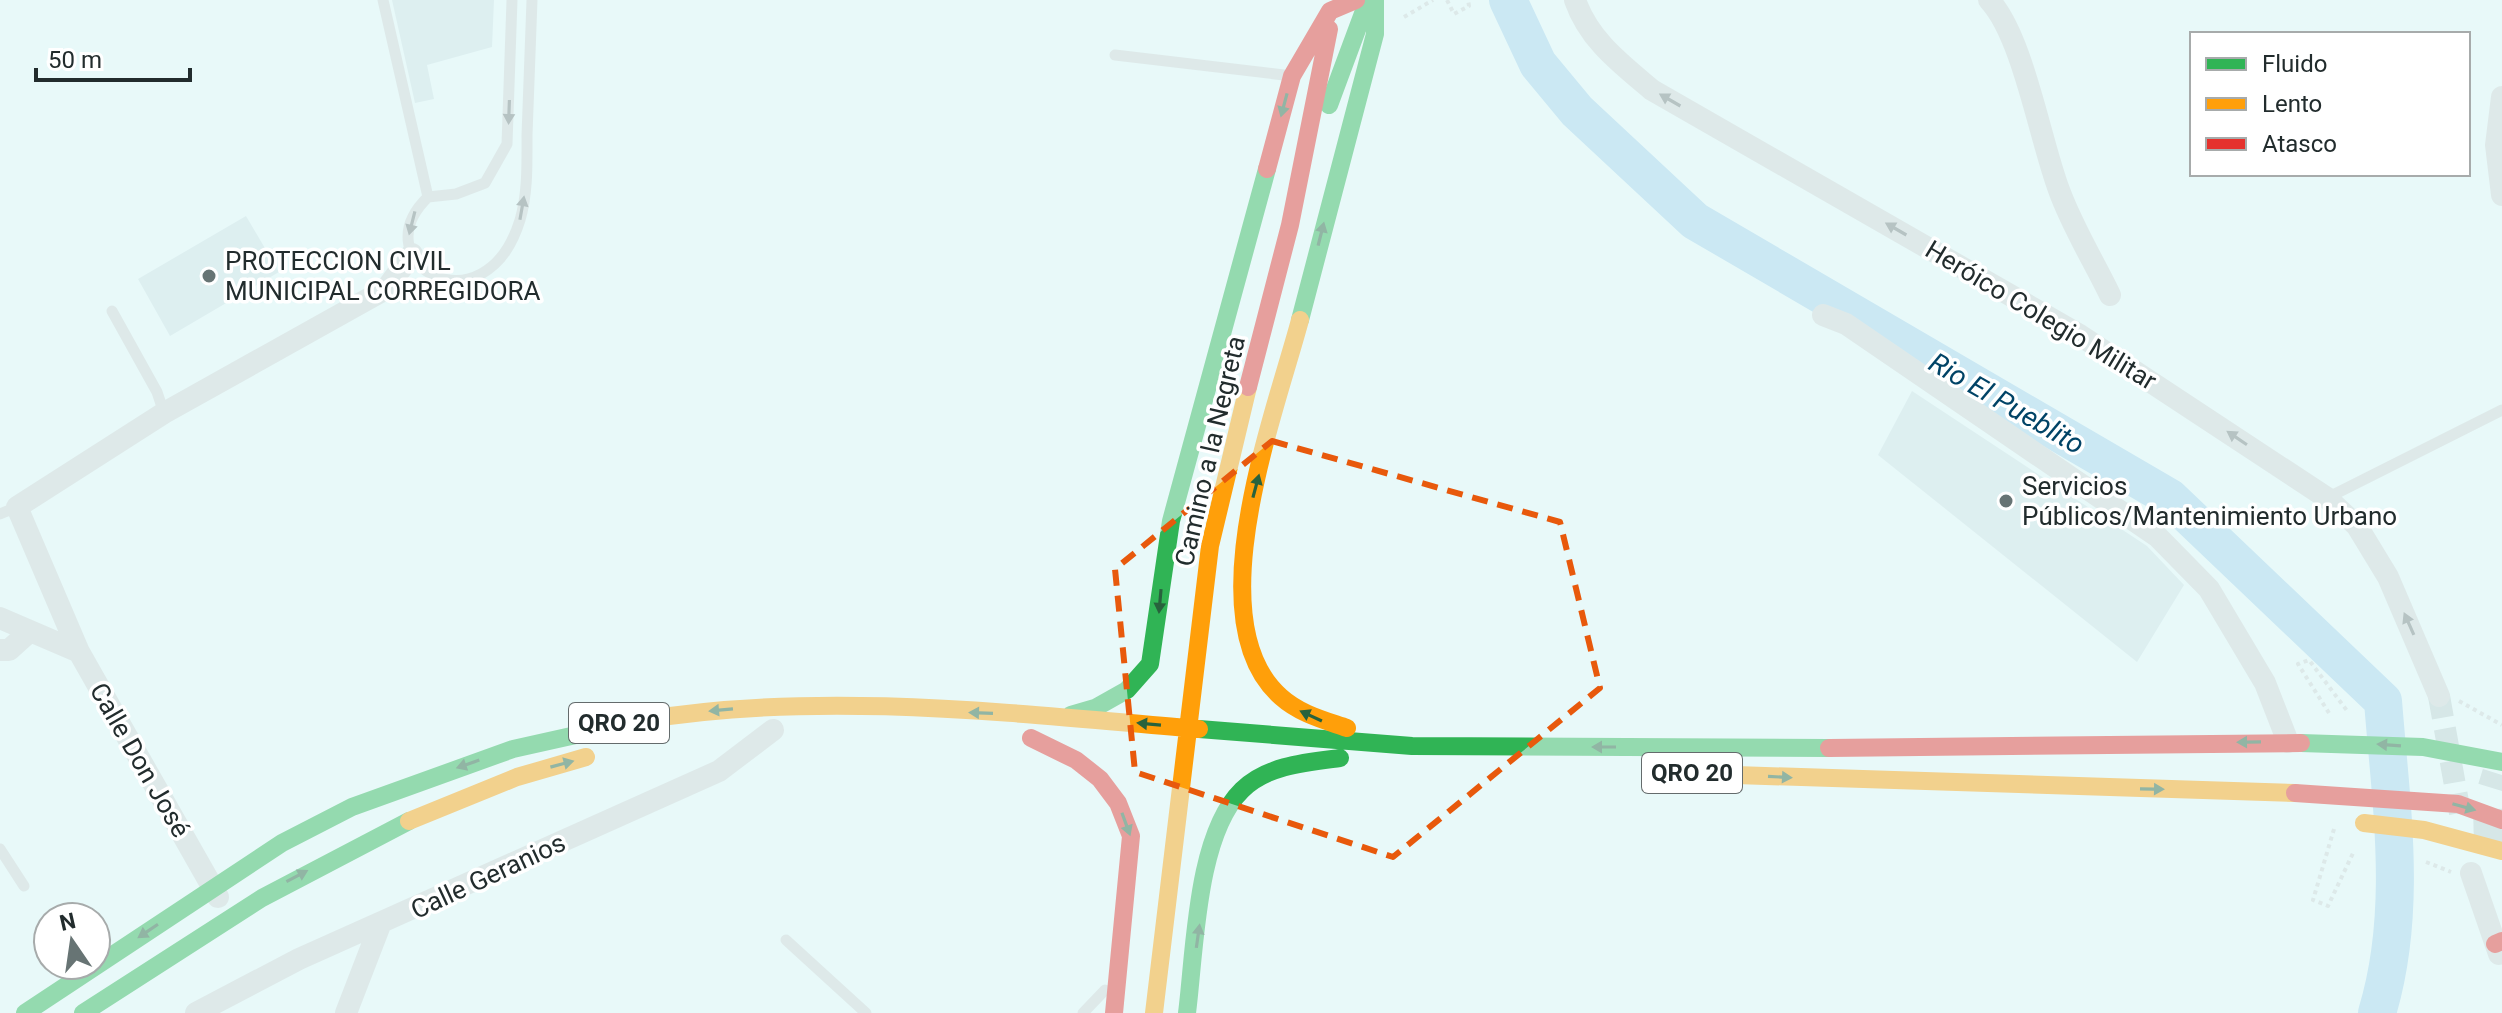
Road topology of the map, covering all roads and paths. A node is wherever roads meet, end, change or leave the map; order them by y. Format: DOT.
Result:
graph roads {
  1 [pos="383,0"];
  2 [pos="512,0"];
  3 [pos="532,0"];
  4 [pos="1356,0"];
  5 [pos="1368,0"];
  6 [pos="1375,0"];
  7 [pos="1447,0"];
  8 [pos="1575,0"];
  9 [pos="1989,0"];
  10 [pos="1468,3"];
  11 [pos="1331,6"];
  12 [pos="1115,55"];
  13 [pos="1292,76"];
  14 [pos="2502,97"];
  15 [pos="2502,195"];
  16 [pos="428,197"];
  17 [pos="1290,225"];
  18 [pos="412,254"];
  19 [pos="2110,295"];
  20 [pos="112,311"];
  21 [pos="1823,315"];
  22 [pos="2502,410"];
  23 [pos="164,413"];
  24 [pos="2327,498"];
  25 [pos="8,511"];
  26 [pos="0,618"];
  27 [pos="29,632"];
  28 [pos="0,650"];
  29 [pos="79,652"];
  30 [pos="2438,691"];
  31 [pos="1059,717"];
  32 [pos="2352,718"];
  33 [pos="2502,725"];
  34 [pos="780,730"];
  35 [pos="735,733"];
  36 [pos="1006,736"];
  37 [pos="1031,738"];
  38 [pos="1077,741"];
  39 [pos="2288,742"];
  40 [pos="2348,742"];
  41 [pos="1412,746"];
  42 [pos="1170,747"];
  43 [pos="1794,748"];
  44 [pos="611,751"];
  45 [pos="1340,758"];
  46 [pos="2502,762"];
  47 [pos="2229,763"];
  48 [pos="1531,766"];
  49 [pos="1691,773"];
  50 [pos="1914,783"];
  51 [pos="2163,808"];
  52 [pos="2337,820"];
  53 [pos="2502,820"];
  54 [pos="0,849"];
  55 [pos="2355,849"];
  56 [pos="2500,859"];
  57 [pos="2471,873"];
  58 [pos="24,886"];
  59 [pos="213,888"];
  60 [pos="229,915"];
  61 [pos="380,925"];
  62 [pos="786,940"];
  63 [pos="2500,949"];
  64 [pos="1117,978"];
  65 [pos="25,1013"];
  66 [pos="83,1013"];
  67 [pos="196,1013"];
  68 [pos="346,1013"];
  69 [pos="866,1013"];
  70 [pos="1083,1013"];
  71 [pos="1114,1013"];
  72 [pos="1154,1013"];
  73 [pos="1187,1013"];
  1 -- 16 [label="lane"];
  2 -- 16 [label="lane, one-way"];
  18 -- 3 [label="lane, one-way"];
  4 -- 11 [label="main road"];
  5 -- 17 [label="main road, Camino a la Negreta"];
  41 -- 6 [label="main road, one-way"];
  7 -- 10 [label="path"];
  24 -- 8 [label="street, Heróico Colegio Militar, one-way"];
  9 -- 19 [label="street"];
  11 -- 13 [label="main road"];
  11 -- 17 [label="main road, Camino a la Negreta"];
  12 -- 13 [label="lane"];
  13 -- 31 [label="main road, one-way"];
  14 -- 15 [label="street"];
  16 -- 18 [label="lane, one-way"];
  17 -- 72 [label="main road, Camino a la Negreta"];
  18 -- 23 [label="street"];
  20 -- 23 [label="lane"];
  21 -- 39 [label="street"];
  22 -- 24 [label="lane"];
  23 -- 25 [label="street"];
  30 -- 24 [label="street, Heróico Colegio Militar, one-way"];
  25 -- 29 [label="street"];
  26 -- 27 [label="street, Calle Don José"];
  27 -- 28 [label="street"];
  27 -- 29 [label="street, Calle Don José"];
  29 -- 59 [label="street, Calle Don José"];
  30 -- 33 [label="path"];
  41 -- 31 [label="main road, QRO 20, one-way"];
  31 -- 59 [label="main road, QRO 20, one-way"];
  32 -- 40 [label="path"];
  34 -- 35 [label="main road"];
  34 -- 61 [label="street, Calle Geranios"];
  36 -- 37 [label="main road"];
  37 -- 38 [label="main road"];
  37 -- 64 [label="main road, one-way"];
  39 -- 40 [label="main road"];
  39 -- 43 [label="main road, one-way"];
  46 -- 40 [label="main road, one-way"];
  43 -- 41 [label="main road, QRO 20, one-way"];
  42 -- 45 [label="main road"];
  43 -- 47 [label="main road, QRO 20"];
  60 -- 44 [label="main road, QRO 20, one-way"];
  45 -- 48 [label="main road"];
  73 -- 45 [label="main road, one-way"];
  49 -- 50 [label="main road, QRO 20, one-way"];
  50 -- 51 [label="main road"];
  50 -- 53 [label="main road, QRO 20, one-way"];
  52 -- 55 [label="path"];
  52 -- 56 [label="main road"];
  54 -- 58 [label="lane"];
  57 -- 63 [label="street"];
  59 -- 60 [label="street, Calle Don José"];
  59 -- 65 [label="main road, QRO 20, one-way"];
  60 -- 66 [label="main road, QRO 20"];
  61 -- 67 [label="street, Calle Geranios"];
  61 -- 68 [label="street"];
  62 -- 69 [label="lane"];
  64 -- 70 [label="lane"];
  64 -- 71 [label="main road"];
}
